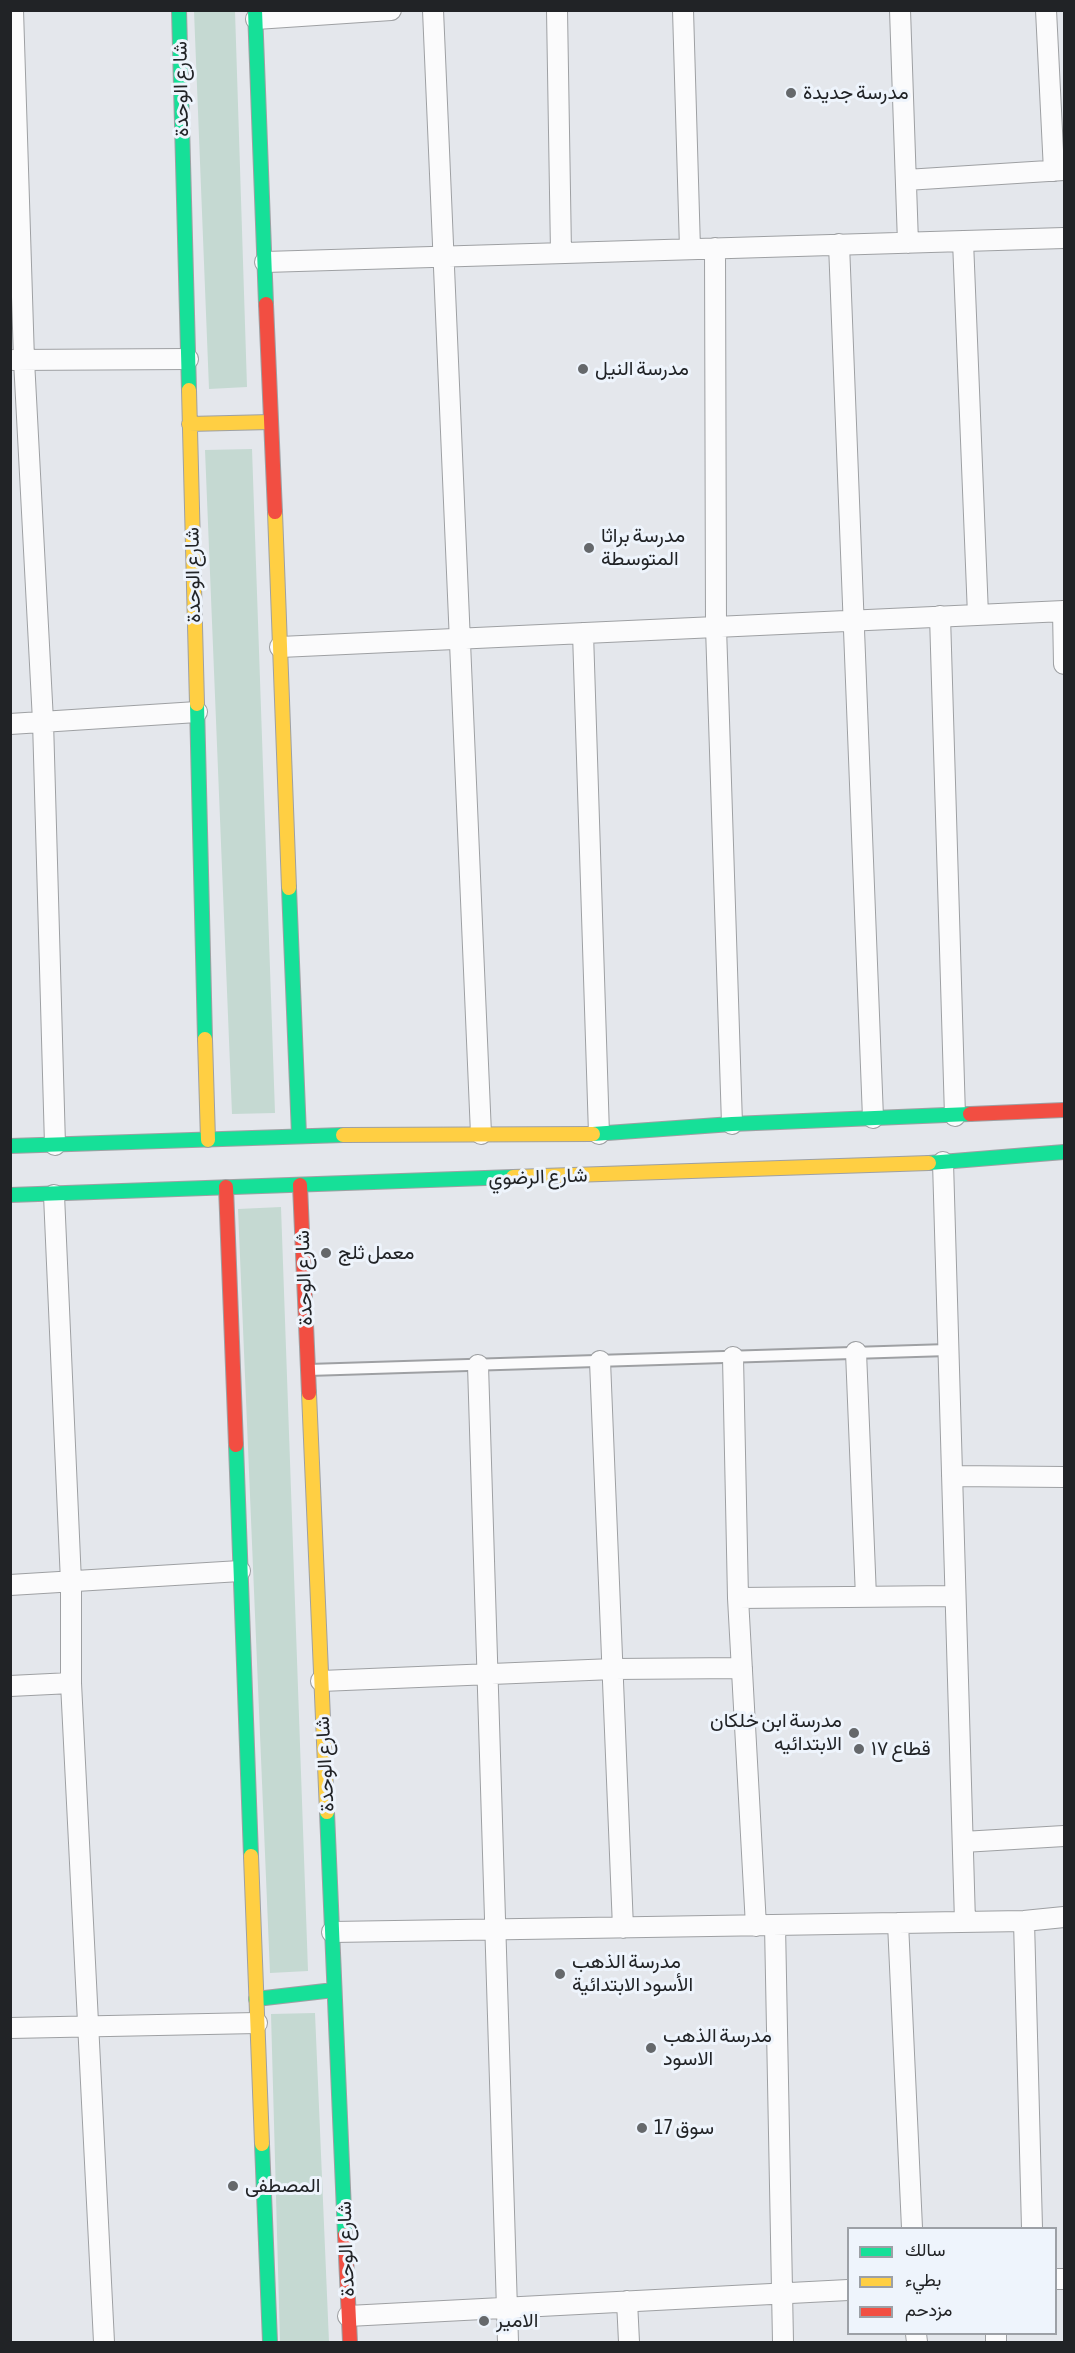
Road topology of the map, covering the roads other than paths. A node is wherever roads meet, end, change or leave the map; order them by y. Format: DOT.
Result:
graph roads {
  1 [pos="179,10"];
  2 [pos="390,10"];
  3 [pos="433,10"];
  4 [pos="557,10"];
  5 [pos="683,10"];
  6 [pos="900,10"];
  7 [pos="1046,10"];
  8 [pos="255,15"];
  9 [pos="13,18"];
  10 [pos="1060,171"];
  11 [pos="906,180"];
  12 [pos="1065,238"];
  13 [pos="963,241"];
  14 [pos="908,243"];
  15 [pos="839,244"];
  16 [pos="715,248"];
  17 [pos="690,249"];
  18 [pos="561,253"];
  19 [pos="443,256"];
  20 [pos="265,262"];
  21 [pos="188,359"];
  22 [pos="17,360"];
  23 [pos="271,422"];
  24 [pos="189,424"];
  25 [pos="1064,611"];
  26 [pos="978,615"];
  27 [pos="940,616"];
  28 [pos="854,620"];
  29 [pos="716,627"];
  30 [pos="583,633"];
  31 [pos="460,639"];
  32 [pos="280,647"];
  33 [pos="1065,664"];
  34 [pos="197,712"];
  35 [pos="43,722"];
  36 [pos="10,723"];
  37 [pos="1065,1110"];
  38 [pos="955,1116"];
  39 [pos="873,1118"];
  40 [pos="732,1124"];
  41 [pos="481,1134"];
  42 [pos="599,1134"];
  43 [pos="299,1135"];
  44 [pos="208,1140"];
  45 [pos="55,1145"];
  46 [pos="10,1146"];
  47 [pos="1065,1152"];
  48 [pos="943,1162"];
  49 [pos="300,1185"];
  50 [pos="226,1187"];
  51 [pos="10,1195"];
  52 [pos="54,1195"];
  53 [pos="948,1350"];
  54 [pos="856,1352"];
  55 [pos="733,1357"];
  56 [pos="600,1361"];
  57 [pos="478,1365"];
  58 [pos="308,1370"];
  59 [pos="952,1476"];
  60 [pos="1065,1477"];
  61 [pos="240,1571"];
  62 [pos="70,1581"];
  63 [pos="10,1585"];
  64 [pos="955,1596"];
  65 [pos="866,1597"];
  66 [pos="738,1598"];
  67 [pos="742,1668"];
  68 [pos="613,1669"];
  69 [pos="487,1673"];
  70 [pos="321,1681"];
  71 [pos="71,1683"];
  72 [pos="10,1686"];
  73 [pos="1065,1836"];
  74 [pos="963,1842"];
  75 [pos="1065,1917"];
  76 [pos="1024,1921"];
  77 [pos="965,1922"];
  78 [pos="898,1923"];
  79 [pos="766,1925"];
  80 [pos="623,1928"];
  81 [pos="495,1930"];
  82 [pos="332,1932"];
  83 [pos="334,1990"];
  84 [pos="256,1999"];
  85 [pos="257,2023"];
  86 [pos="88,2027"];
  87 [pos="10,2028"];
  88 [pos="912,2227"];
  89 [pos="1032,2227"];
  90 [pos="847,2290"];
  91 [pos="782,2294"];
  92 [pos="627,2301"];
  93 [pos="507,2307"];
  94 [pos="348,2316"];
  95 [pos="104,2343"];
  96 [pos="270,2343"];
  97 [pos="350,2343"];
  98 [pos="508,2343"];
  99 [pos="629,2343"];
  100 [pos="783,2343"];
  1 -- 21 [label="street, شارع الوحدة"];
  2 -- 8 [label="street"];
  3 -- 19 [label="street"];
  4 -- 18 [label="street"];
  5 -- 17 [label="street"];
  6 -- 11 [label="street"];
  7 -- 10 [label="street"];
  8 -- 20 [label="street"];
  9 -- 22 [label="street"];
  10 -- 11 [label="street"];
  11 -- 14 [label="street"];
  12 -- 13 [label="street"];
  13 -- 14 [label="street"];
  13 -- 26 [label="street"];
  14 -- 15 [label="street"];
  15 -- 16 [label="street"];
  15 -- 28 [label="street"];
  16 -- 17 [label="street"];
  16 -- 29 [label="street"];
  17 -- 18 [label="street"];
  18 -- 19 [label="street"];
  19 -- 20 [label="street"];
  19 -- 31 [label="street"];
  20 -- 23 [label="street"];
  21 -- 22 [label="street"];
  21 -- 24 [label="street, شارع الوحدة"];
  22 -- 35 [label="street"];
  23 -- 24 [label="street"];
  23 -- 32 [label="street"];
  24 -- 34 [label="street, شارع الوحدة"];
  25 -- 26 [label="street"];
  25 -- 33 [label="street"];
  26 -- 27 [label="street"];
  27 -- 28 [label="street"];
  27 -- 38 [label="street"];
  28 -- 29 [label="street"];
  28 -- 39 [label="street"];
  29 -- 30 [label="street"];
  29 -- 40 [label="street"];
  30 -- 31 [label="street"];
  30 -- 42 [label="street"];
  31 -- 32 [label="street"];
  31 -- 41 [label="street"];
  32 -- 43 [label="street"];
  34 -- 35 [label="street"];
  34 -- 44 [label="street, شارع الوحدة"];
  35 -- 36 [label="street"];
  35 -- 45 [label="street"];
  37 -- 38 [label="street"];
  38 -- 39 [label="street"];
  39 -- 40 [label="street"];
  40 -- 42 [label="street"];
  41 -- 42 [label="street"];
  41 -- 43 [label="street"];
  43 -- 44 [label="street"];
  44 -- 45 [label="street"];
  45 -- 46 [label="street"];
  47 -- 48 [label="street, شارع الرضوي"];
  48 -- 49 [label="street, شارع الرضوي"];
  48 -- 53 [label="street"];
  49 -- 50 [label="street, شارع الرضوي"];
  49 -- 58 [label="street, شارع الوحدة"];
  50 -- 52 [label="street, شارع الرضوي"];
  50 -- 61 [label="street"];
  51 -- 52 [label="street, شارع الرضوي"];
  52 -- 62 [label="street"];
  53 -- 54 [label="lane"];
  53 -- 59 [label="street"];
  54 -- 55 [label="lane"];
  54 -- 65 [label="street"];
  55 -- 56 [label="lane"];
  55 -- 66 [label="street"];
  56 -- 57 [label="lane"];
  56 -- 68 [label="street"];
  57 -- 58 [label="lane"];
  57 -- 69 [label="street"];
  58 -- 70 [label="street, شارع الوحدة"];
  59 -- 60 [label="street"];
  59 -- 64 [label="street"];
  61 -- 62 [label="street"];
  61 -- 84 [label="street"];
  62 -- 63 [label="street"];
  62 -- 71 [label="street"];
  64 -- 65 [label="street"];
  64 -- 74 [label="street"];
  65 -- 66 [label="street"];
  66 -- 67 [label="street"];
  67 -- 68 [label="street"];
  67 -- 79 [label="street"];
  68 -- 69 [label="street"];
  68 -- 80 [label="street"];
  69 -- 70 [label="street"];
  69 -- 81 [label="street"];
  70 -- 82 [label="street, شارع الوحدة"];
  71 -- 72 [label="street"];
  71 -- 86 [label="street"];
  73 -- 74 [label="street"];
  74 -- 77 [label="street"];
  75 -- 76 [label="street"];
  76 -- 77 [label="street"];
  76 -- 89 [label="street"];
  77 -- 78 [label="street"];
  78 -- 79 [label="street"];
  78 -- 88 [label="street"];
  79 -- 80 [label="street"];
  79 -- 91 [label="street"];
  80 -- 81 [label="street"];
  81 -- 82 [label="street"];
  81 -- 93 [label="street"];
  82 -- 83 [label="street, شارع الوحدة"];
  83 -- 84 [label="street"];
  83 -- 94 [label="street, شارع الوحدة"];
  84 -- 85 [label="street"];
  85 -- 86 [label="street"];
  85 -- 96 [label="street"];
  86 -- 87 [label="street"];
  86 -- 95 [label="street"];
  90 -- 91 [label="street"];
  91 -- 92 [label="street"];
  91 -- 100 [label="street"];
  92 -- 93 [label="street"];
  92 -- 99 [label="street"];
  93 -- 94 [label="street"];
  93 -- 98 [label="street"];
  94 -- 97 [label="street, شارع الوحدة"];
}
